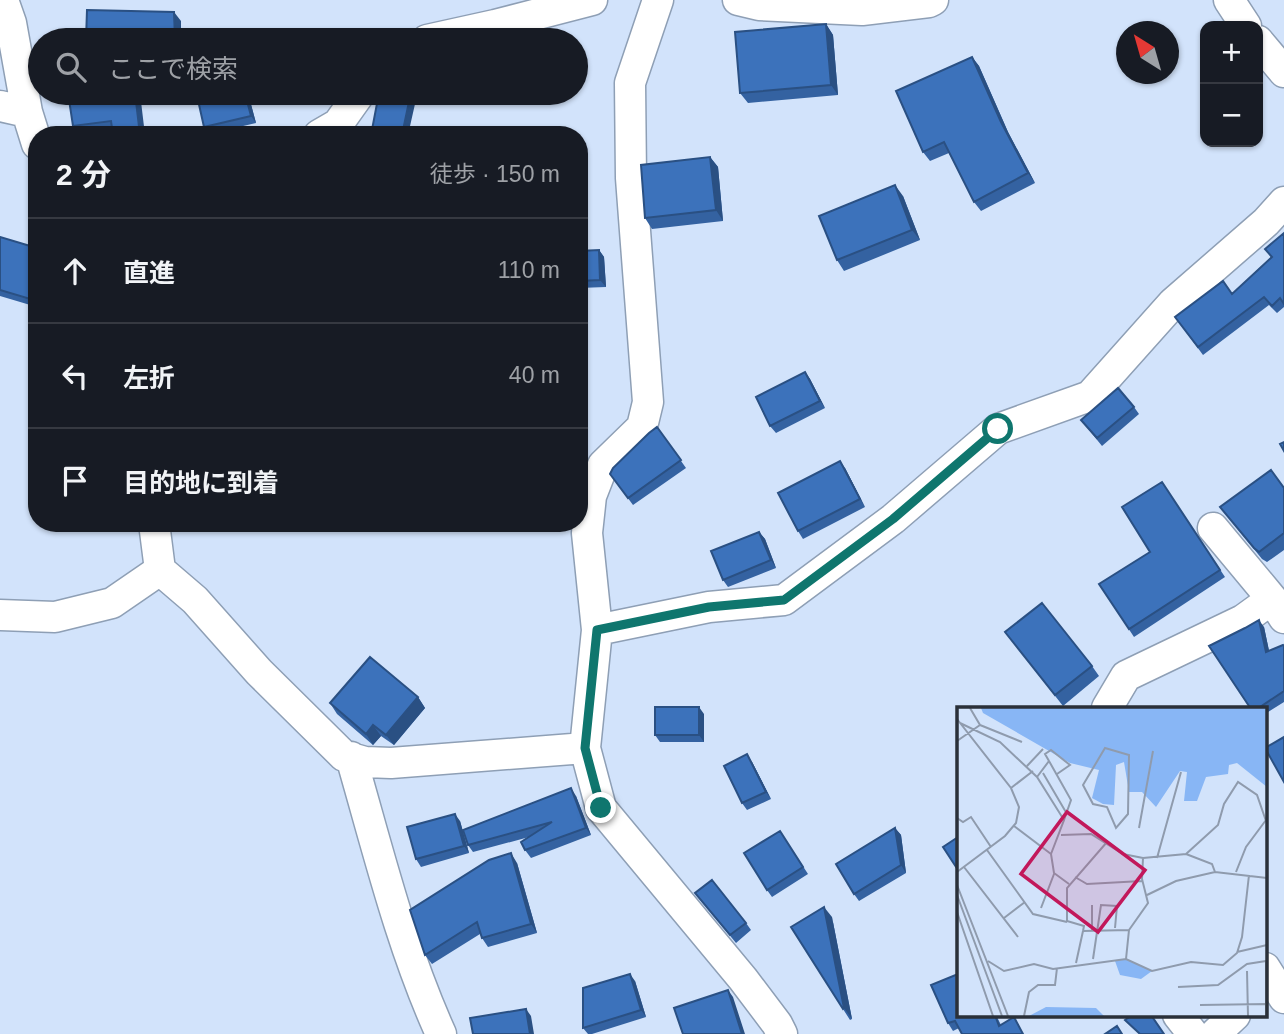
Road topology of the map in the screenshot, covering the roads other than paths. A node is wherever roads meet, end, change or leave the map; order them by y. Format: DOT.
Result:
graph roads {
  1 [pos="592,0"];
  2 [pos="658,0"];
  3 [pos="738,0"];
  4 [pos="933,0"];
  5 [pos="1229,0"];
  6 [pos="5,14"];
  7 [pos="1243,21"];
  8 [pos="481,28"];
  9 [pos="1263,47"];
  10 [pos="1284,72"];
  11 [pos="351,105"];
  12 [pos="13,109"];
  13 [pos="335,126"];
  14 [pos="28,131"];
  15 [pos="1284,202"];
  16 [pos="588,524"];
  17 [pos="1213,528"];
  18 [pos="155,532"];
  19 [pos="587,532"];
  20 [pos="160,570"];
  21 [pos="1278,608"];
  22 [pos="0,615"];
  23 [pos="597,630"];
  24 [pos="1108,707"];
  25 [pos="585,748"];
  26 [pos="351,758"];
  27 [pos="1179,1016"];
  28 [pos="1234,1016"];
  29 [pos="441,1034"];
  30 [pos="782,1034"];
  31 [pos="1193,1034"];
  32 [pos="1215,1034"];
  1 -- 8 [label="street"];
  2 -- 16 [label="street"];
  3 -- 4 [label="street"];
  5 -- 7 [label="street"];
  6 -- 12 [label="street"];
  9 -- 10 [label="street"];
  11 -- 13 [label="street"];
  12 -- 14 [label="street"];
  15 -- 23 [label="street"];
  17 -- 21 [label="street"];
  18 -- 20 [label="street"];
  19 -- 23 [label="street"];
  20 -- 22 [label="street"];
  20 -- 26 [label="street"];
  21 -- 24 [label="street"];
  23 -- 25 [label="street"];
  25 -- 26 [label="street"];
  25 -- 30 [label="street"];
  26 -- 29 [label="street"];
  27 -- 31 [label="street"];
  28 -- 32 [label="street"];
}
